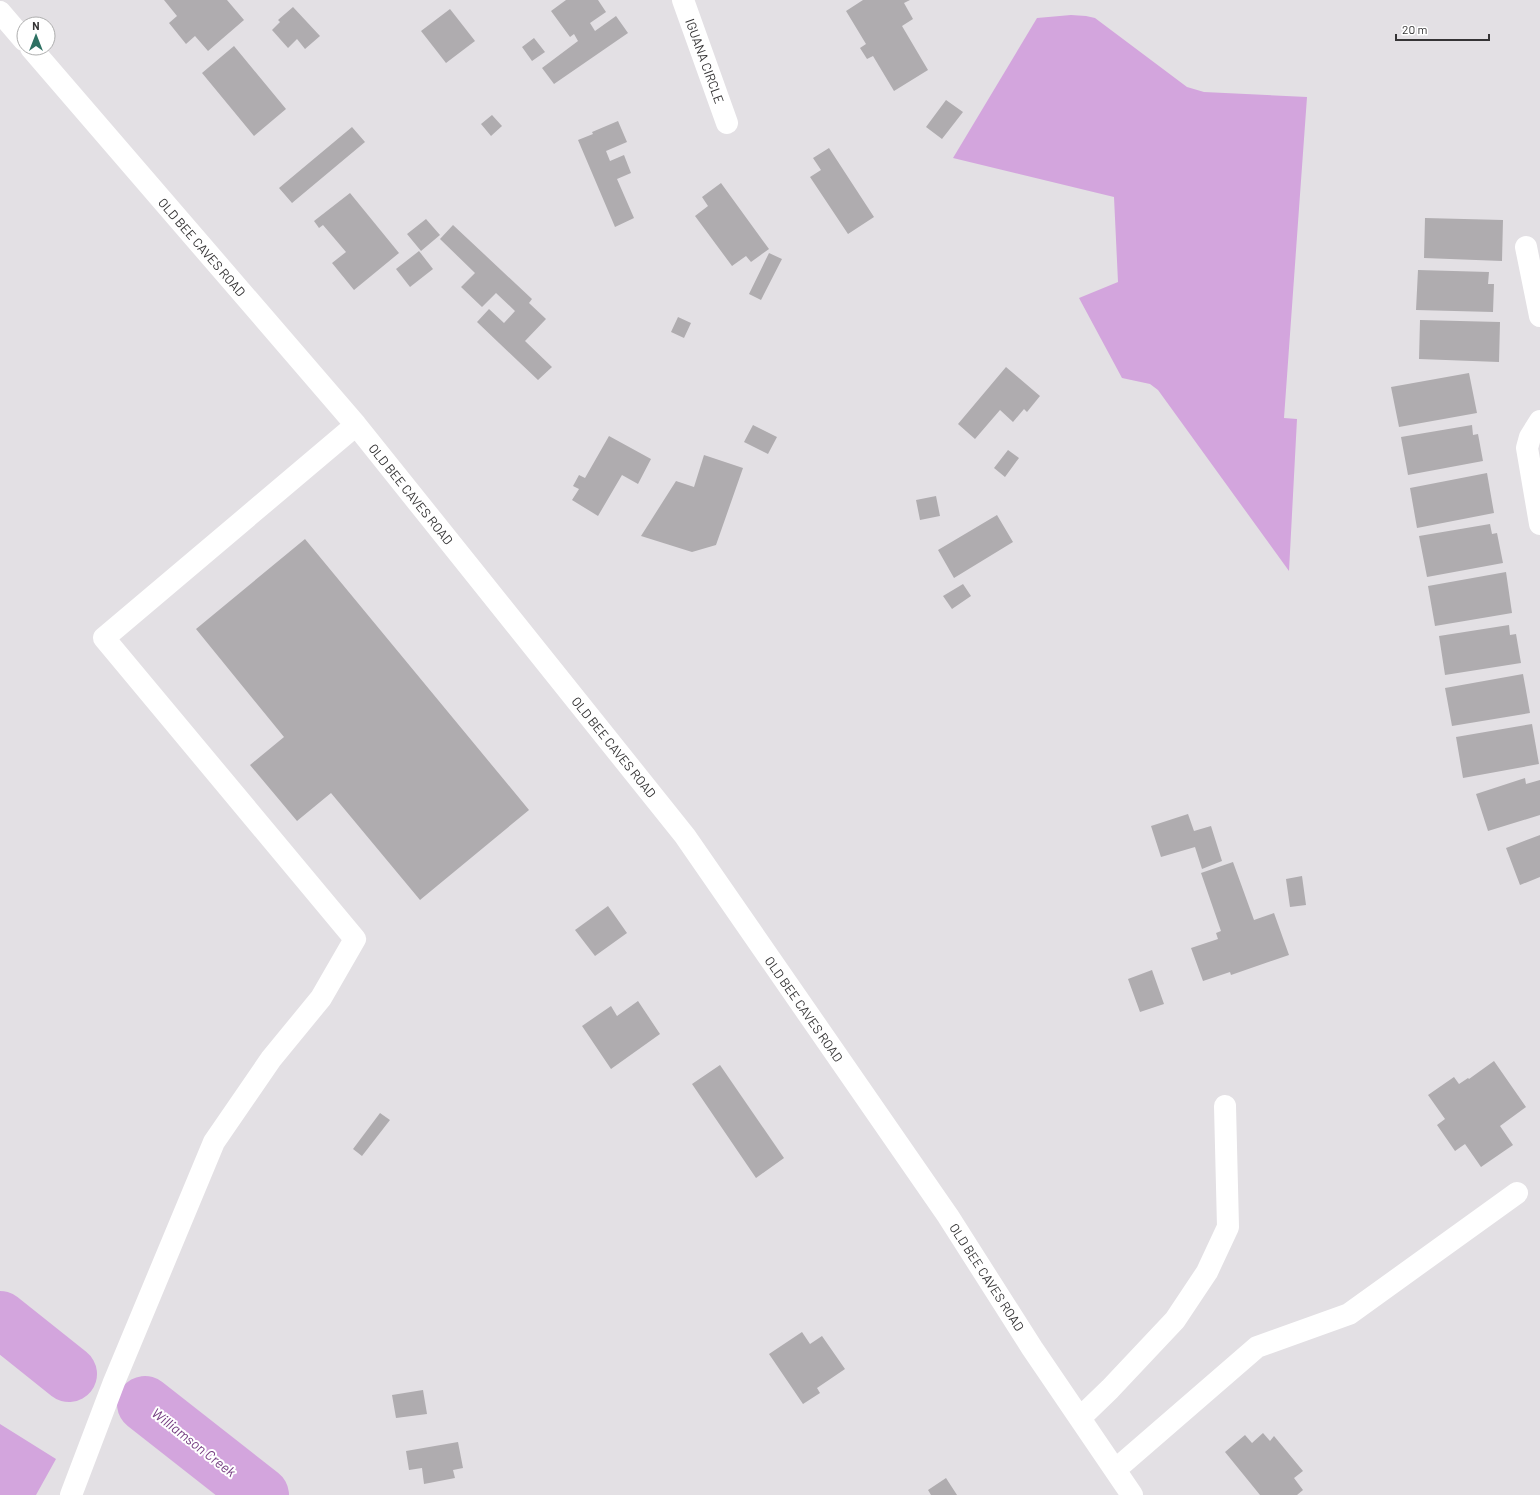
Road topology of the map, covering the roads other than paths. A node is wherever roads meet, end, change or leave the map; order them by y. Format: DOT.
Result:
graph roads {
  1 [pos="683,0"];
  2 [pos="0,12"];
  3 [pos="16,31"];
  4 [pos="38,56"];
  5 [pos="727,123"];
  6 [pos="1526,247"];
  7 [pos="1540,316"];
  8 [pos="1540,421"];
  9 [pos="356,425"];
  10 [pos="1540,524"];
  11 [pos="1226,1106"];
  12 [pos="1517,1193"];
  13 [pos="1080,1418"];
  14 [pos="1116,1470"];
  15 [pos="71,1495"];
  16 [pos="1132,1495"];
  1 -- 5 [label="street, IGUANA CIRCLE"];
  2 -- 3 [label="street"];
  4 -- 9 [label="street, OLD BEE CAVES ROAD"];
  6 -- 7 [label="street"];
  8 -- 10 [label="street"];
  9 -- 13 [label="street, OLD BEE CAVES ROAD"];
  9 -- 15 [label="street"];
  11 -- 13 [label="street"];
  12 -- 14 [label="street"];
  13 -- 14 [label="street, OLD BEE CAVES ROAD"];
  14 -- 16 [label="street, OLD BEE CAVES ROAD"];
}
